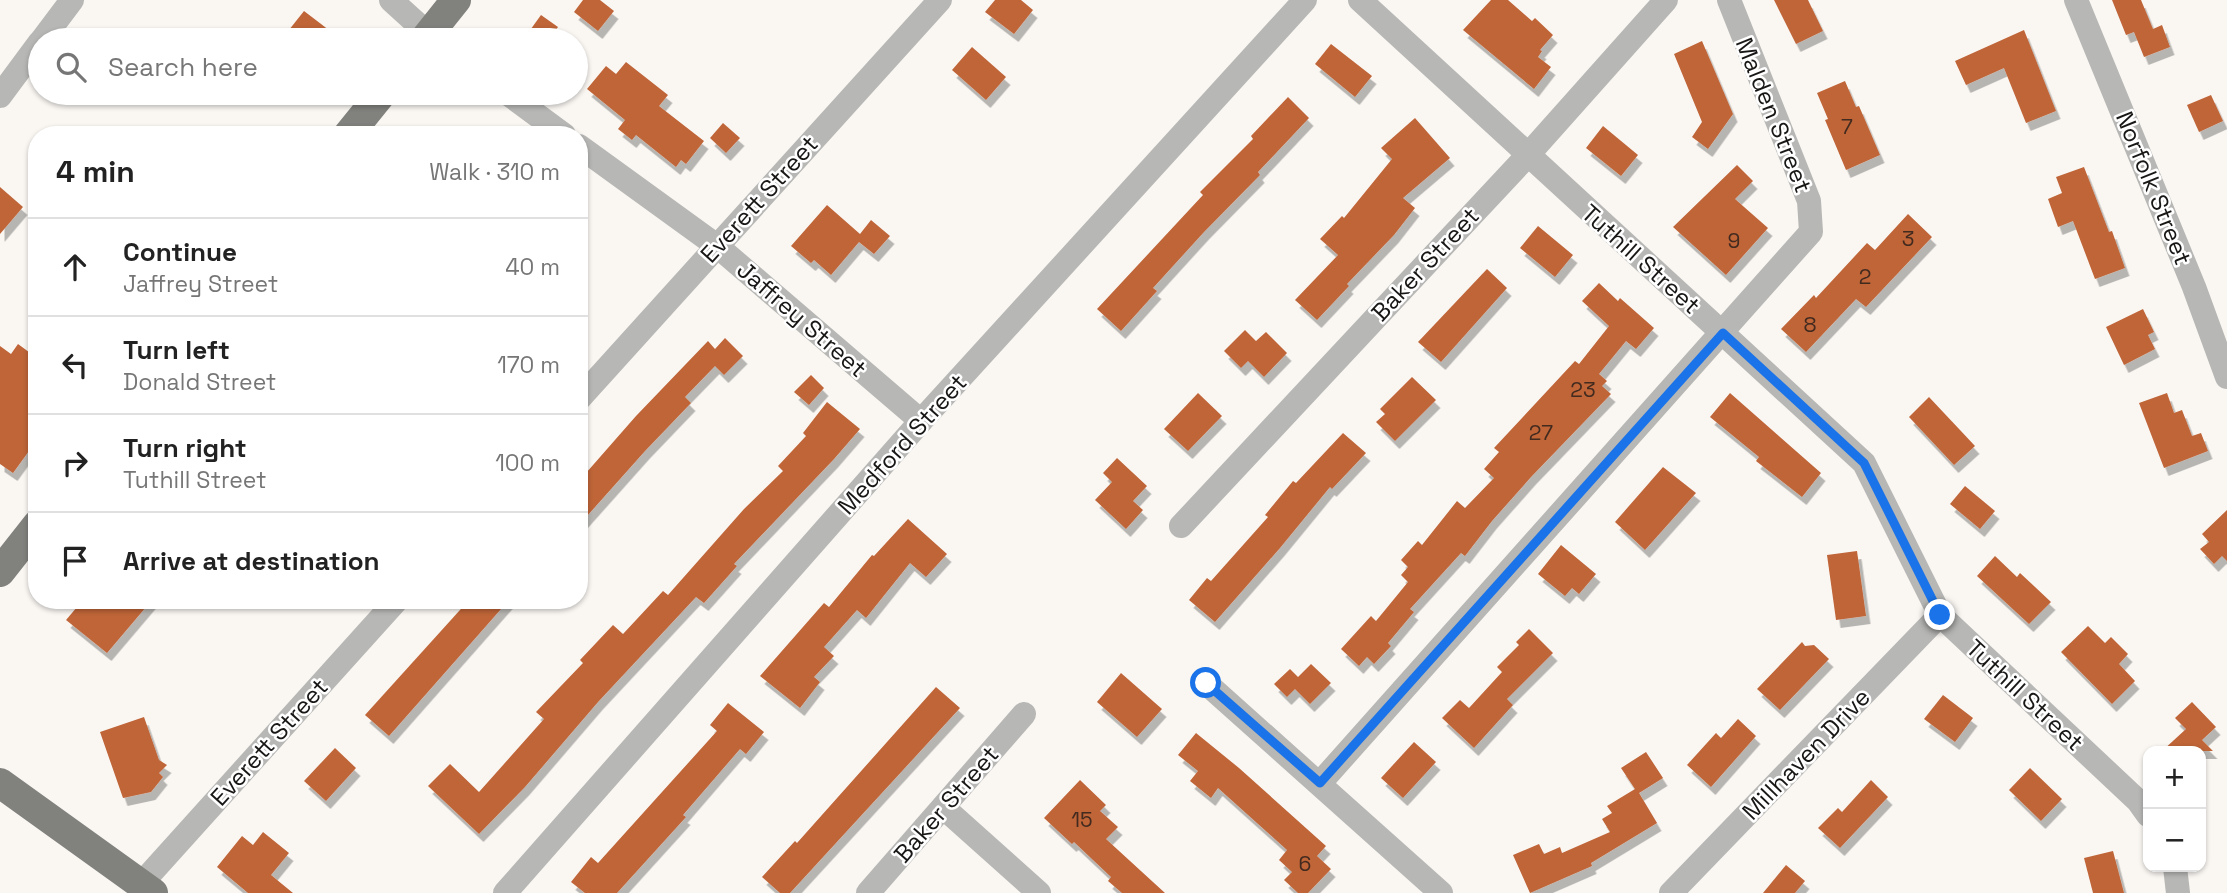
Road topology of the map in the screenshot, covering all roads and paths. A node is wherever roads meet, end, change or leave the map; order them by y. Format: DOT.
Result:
graph roads {
  1 [pos="72,0"];
  2 [pos="391,0"];
  3 [pos="456,0"];
  4 [pos="940,0"];
  5 [pos="1305,0"];
  6 [pos="1360,0"];
  7 [pos="1666,0"];
  8 [pos="1729,0"];
  9 [pos="2076,0"];
  10 [pos="51,28"];
  11 [pos="419,28"];
  12 [pos="436,28"];
  13 [pos="28,58"];
  14 [pos="0,96"];
  15 [pos="372,105"];
  16 [pos="523,105"];
  17 [pos="355,126"];
  18 [pos="552,126"];
  19 [pos="588,153"];
  20 [pos="1527,156"];
  21 [pos="717,246"];
  22 [pos="1723,333"];
  23 [pos="2227,377"];
  24 [pos="588,389"];
  25 [pos="921,421"];
  26 [pos="1181,526"];
  27 [pos="28,536"];
  28 [pos="0,572"];
  29 [pos="389,609"];
  30 [pos="1940,615"];
  31 [pos="1206,683"];
  32 [pos="1024,714"];
  33 [pos="0,783"];
  34 [pos="1320,783"];
  35 [pos="944,808"];
  36 [pos="2144,809"];
  37 [pos="2176,872"];
  38 [pos="147,889"];
  39 [pos="505,893"];
  40 [pos="867,893"];
  41 [pos="1039,893"];
  42 [pos="1441,893"];
  43 [pos="1671,893"];
  44 [pos="2178,893"];
  1 -- 10 [label="street"];
  2 -- 11 [label="street"];
  3 -- 12 [label="main road"];
  4 -- 21 [label="street, Everett Street"];
  5 -- 25 [label="street, Medford Street"];
  6 -- 20 [label="street, Tuthill Street"];
  7 -- 20 [label="street, Baker Street"];
  8 -- 22 [label="street, Malden Street"];
  9 -- 23 [label="street, Norfolk Street"];
  13 -- 14 [label="street"];
  15 -- 17 [label="main road"];
  16 -- 18 [label="street"];
  19 -- 21 [label="street, Jaffrey Street"];
  20 -- 22 [label="street, Tuthill Street"];
  20 -- 26 [label="street, Baker Street"];
  21 -- 24 [label="street, Everett Street"];
  21 -- 25 [label="street, Jaffrey Street"];
  22 -- 30 [label="street, Tuthill Street"];
  22 -- 34 [label="street"];
  25 -- 39 [label="street, Medford Street"];
  27 -- 28 [label="main road"];
  29 -- 38 [label="street, Everett Street"];
  30 -- 36 [label="street, Tuthill Street"];
  30 -- 43 [label="street, Millhaven Drive"];
  31 -- 34 [label="street"];
  32 -- 35 [label="street, Baker Street"];
  33 -- 38 [label="main road"];
  34 -- 42 [label="street"];
  35 -- 40 [label="street, Baker Street"];
  35 -- 41 [label="street"];
  37 -- 44 [label="street"];
}
